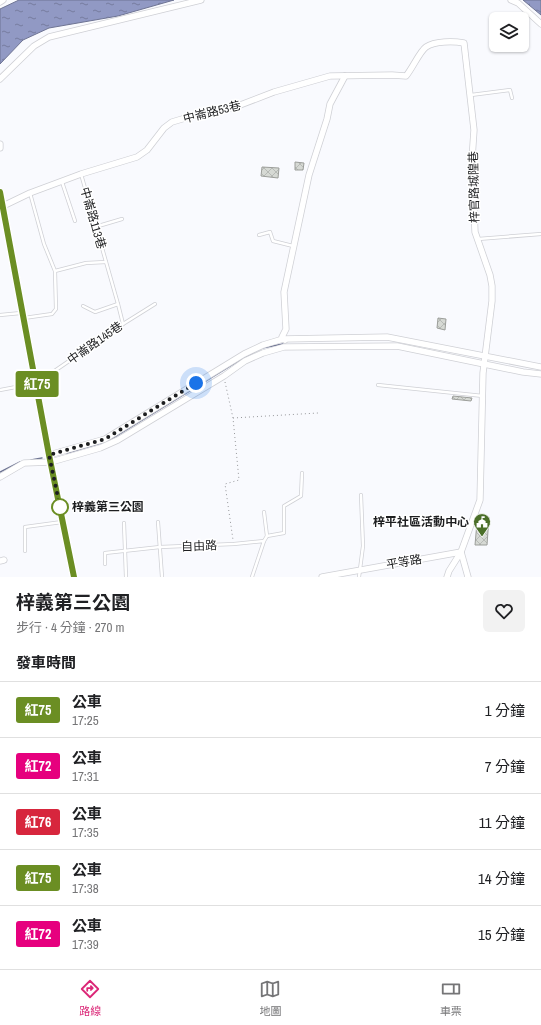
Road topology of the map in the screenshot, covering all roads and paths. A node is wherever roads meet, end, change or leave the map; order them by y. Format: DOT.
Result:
graph roads {
  1 [pos="3,0"];
  2 [pos="200,0"];
  3 [pos="511,0"];
  4 [pos="0,2"];
  5 [pos="541,24"];
  6 [pos="345,76"];
  7 [pos="0,79"];
  8 [pos="470,95"];
  9 [pos="512,98"];
  10 [pos="0,144"];
  11 [pos="0,148"];
  12 [pos="80,174"];
  13 [pos="62,181"];
  14 [pos="0,192"];
  15 [pos="30,193"];
  16 [pos="2,210"];
  17 [pos="122,219"];
  18 [pos="76,221"];
  19 [pos="95,227"];
  20 [pos="541,234"];
  21 [pos="259,235"];
  22 [pos="478,239"];
  23 [pos="293,246"];
  24 [pos="106,262"];
  25 [pos="55,271"];
  26 [pos="118,304"];
  27 [pos="155,304"];
  28 [pos="83,306"];
  29 [pos="0,315"];
  30 [pos="23,315"];
  31 [pos="122,324"];
  32 [pos="387,342"];
  33 [pos="285,343"];
  34 [pos="485,356"];
  35 [pos="484,364"];
  36 [pos="541,367"];
  37 [pos="541,374"];
  38 [pos="224,376"];
  39 [pos="37,383"];
  40 [pos="378,385"];
  41 [pos="0,390"];
  42 [pos="483,396"];
  43 [pos="162,408"];
  44 [pos="318,413"];
  45 [pos="233,418"];
  46 [pos="50,458"];
  47 [pos="302,473"];
  48 [pos="0,477"];
  49 [pos="361,495"];
  50 [pos="264,512"];
  51 [pos="63,522"];
  52 [pos="158,522"];
  53 [pos="124,523"];
  54 [pos="267,536"];
  55 [pos="264,541"];
  56 [pos="234,544"];
  57 [pos="160,547"];
  58 [pos="25,550"];
  59 [pos="125,552"];
  60 [pos="461,552"];
  61 [pos="105,564"];
  62 [pos="359,570"];
  63 [pos="74,577"];
  64 [pos="126,577"];
  65 [pos="162,577"];
  66 [pos="252,577"];
  67 [pos="322,577"];
  68 [pos="359,577"];
  69 [pos="447,577"];
  70 [pos="468,577"];
  1 -- 4 [label="street"];
  2 -- 7 [label="street"];
  3 -- 5 [label="street"];
  6 -- 8 [label="street, 梓官路城隍巷"];
  6 -- 12 [label="street, 中崙路53巷"];
  6 -- 23 [label="street"];
  8 -- 9 [label="lane"];
  8 -- 22 [label="street, 梓官路城隍巷"];
  10 -- 11 [label="street"];
  12 -- 13 [label="street, 中崙路53巷"];
  12 -- 19 [label="lane, 中崙路113巷"];
  13 -- 15 [label="street, 中崙路53巷"];
  13 -- 18 [label="lane"];
  14 -- 16 [label="street"];
  15 -- 16 [label="street, 中崙路53巷"];
  15 -- 25 [label="lane"];
  16 -- 30 [label="street"];
  17 -- 19 [label="lane"];
  19 -- 24 [label="lane, 中崙路113巷"];
  20 -- 22 [label="lane"];
  21 -- 23 [label="lane"];
  22 -- 34 [label="street, 梓官路城隍巷"];
  23 -- 33 [label="street"];
  24 -- 25 [label="lane, 中崙路113巷"];
  24 -- 26 [label="lane, 中崙路113巷"];
  25 -- 30 [label="lane"];
  26 -- 28 [label="lane"];
  26 -- 31 [label="lane, 中崙路113巷"];
  27 -- 31 [label="lane, 中崙路145巷"];
  29 -- 30 [label="lane"];
  30 -- 39 [label="street"];
  31 -- 39 [label="lane, 中崙路145巷"];
  32 -- 33 [label="street"];
  32 -- 33 [label="street"];
  32 -- 34 [label="street"];
  32 -- 35 [label="street"];
  33 -- 38 [label="street"];
  33 -- 43 [label="street"];
  34 -- 35 [label="street, 梓官路城隍巷"];
  34 -- 36 [label="street"];
  35 -- 37 [label="street"];
  35 -- 42 [label="street, 梓官路城隍巷"];
  38 -- 43 [label="street"];
  38 -- 45 [label="path"];
  39 -- 41 [label="lane"];
  39 -- 46 [label="street"];
  40 -- 42 [label="lane"];
  42 -- 60 [label="street, 梓官路城隍巷"];
  43 -- 46 [label="street"];
  44 -- 45 [label="path"];
  45 -- 56 [label="path"];
  46 -- 48 [label="street"];
  46 -- 51 [label="street"];
  47 -- 54 [label="lane"];
  49 -- 62 [label="lane"];
  50 -- 54 [label="lane"];
  51 -- 58 [label="lane"];
  51 -- 63 [label="street"];
  52 -- 57 [label="lane"];
  53 -- 59 [label="lane"];
  54 -- 55 [label="lane"];
  55 -- 56 [label="lane, 自由路"];
  55 -- 66 [label="lane"];
  56 -- 57 [label="lane, 自由路"];
  57 -- 59 [label="lane, 自由路"];
  57 -- 65 [label="lane"];
  59 -- 61 [label="lane, 自由路"];
  59 -- 64 [label="lane"];
  60 -- 62 [label="street, 平等路"];
  60 -- 69 [label="street, 梓官路城隍巷"];
  60 -- 70 [label="street"];
  62 -- 67 [label="street, 平等路"];
  62 -- 68 [label="lane"];
}
